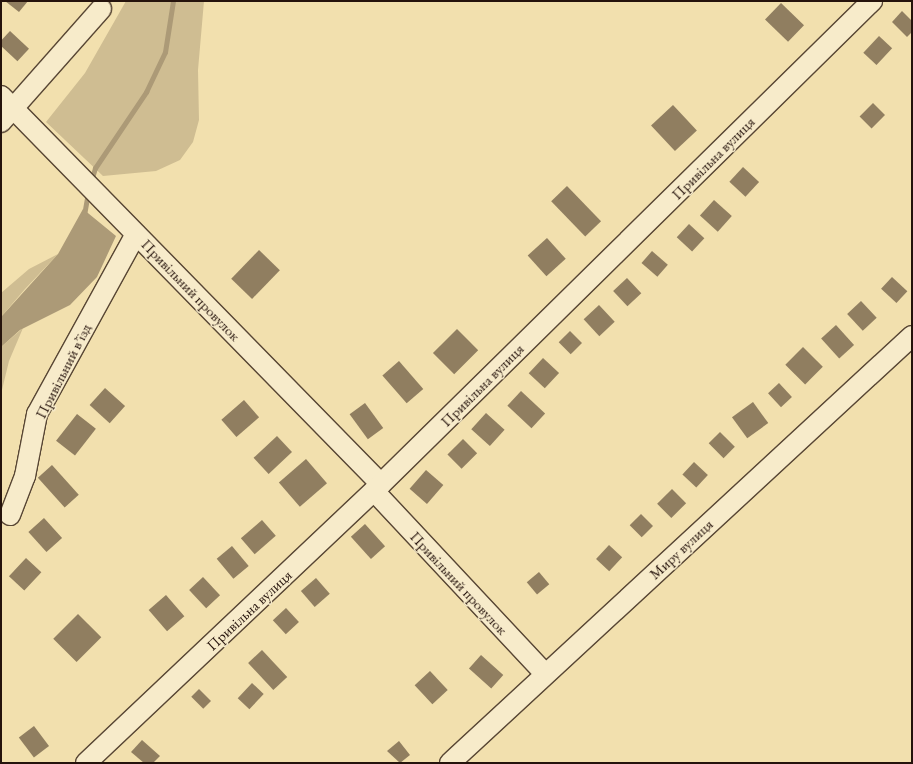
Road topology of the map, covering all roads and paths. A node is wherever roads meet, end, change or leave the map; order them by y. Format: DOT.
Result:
graph roads {
  1 [pos="872,1"];
  2 [pos="101,9"];
  3 [pos="5,109"];
  4 [pos="136,234"];
  5 [pos="912,336"];
  6 [pos="377,488"];
  7 [pos="10,515"];
  8 [pos="545,674"];
  9 [pos="86,763"];
  10 [pos="450,763"];
  1 -- 6 [label="street, Привільна вулиця"];
  2 -- 3 [label="street"];
  3 -- 4 [label="street, Привільний провулок"];
  4 -- 6 [label="street, Привільний провулок"];
  4 -- 7 [label="street, Привільний в’їзд"];
  5 -- 8 [label="street, Миру вулиця"];
  6 -- 8 [label="street, Привільний провулок"];
  6 -- 9 [label="street, Привільна вулиця"];
  8 -- 10 [label="street, Миру вулиця"];
}
